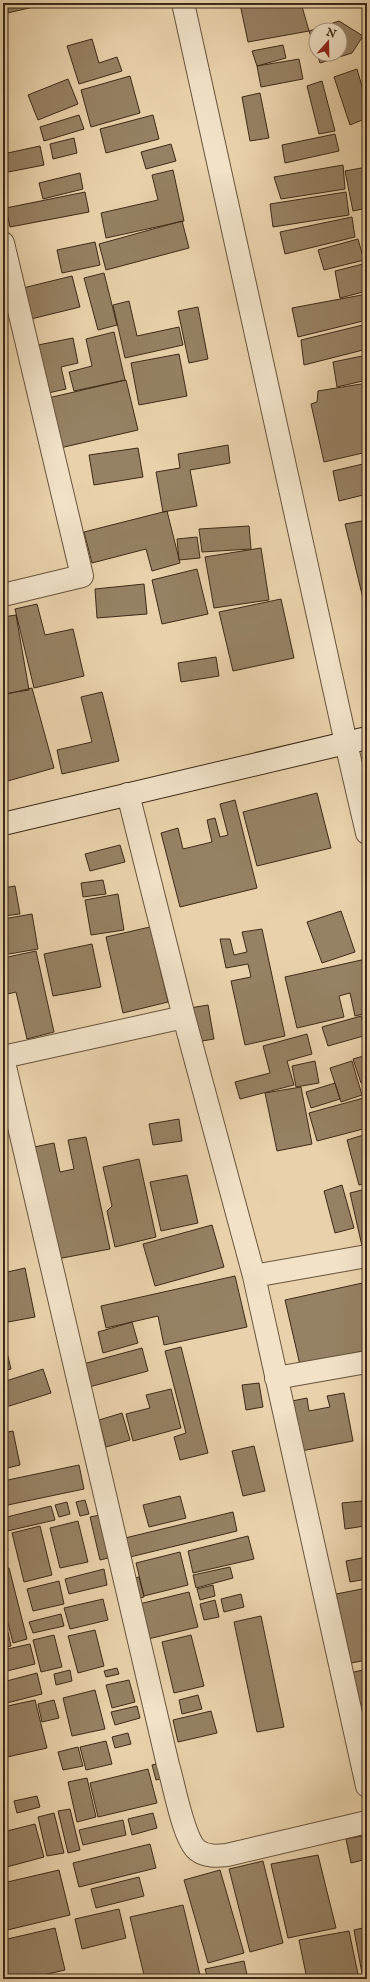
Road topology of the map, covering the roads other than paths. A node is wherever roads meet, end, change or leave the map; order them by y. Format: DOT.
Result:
graph roads {
  1 [pos="183,3"];
  2 [pos="3,243"];
  3 [pos="3,595"];
  4 [pos="367,738"];
  5 [pos="346,743"];
  6 [pos="128,794"];
  7 [pos="3,824"];
  8 [pos="367,833"];
  9 [pos="184,1017"];
  10 [pos="3,1057"];
  11 [pos="367,1256"];
  12 [pos="254,1276"];
  13 [pos="367,1362"];
  14 [pos="276,1378"];
  15 [pos="367,1786"];
  16 [pos="367,1822"];
  1 -- 5 [label="street"];
  2 -- 3 [label="street"];
  4 -- 5 [label="street"];
  5 -- 6 [label="street"];
  5 -- 8 [label="street"];
  6 -- 7 [label="street"];
  6 -- 9 [label="street"];
  9 -- 10 [label="street"];
  9 -- 12 [label="street"];
  10 -- 16 [label="street"];
  11 -- 12 [label="street"];
  12 -- 14 [label="street"];
  13 -- 14 [label="street"];
  14 -- 15 [label="street"];
}
